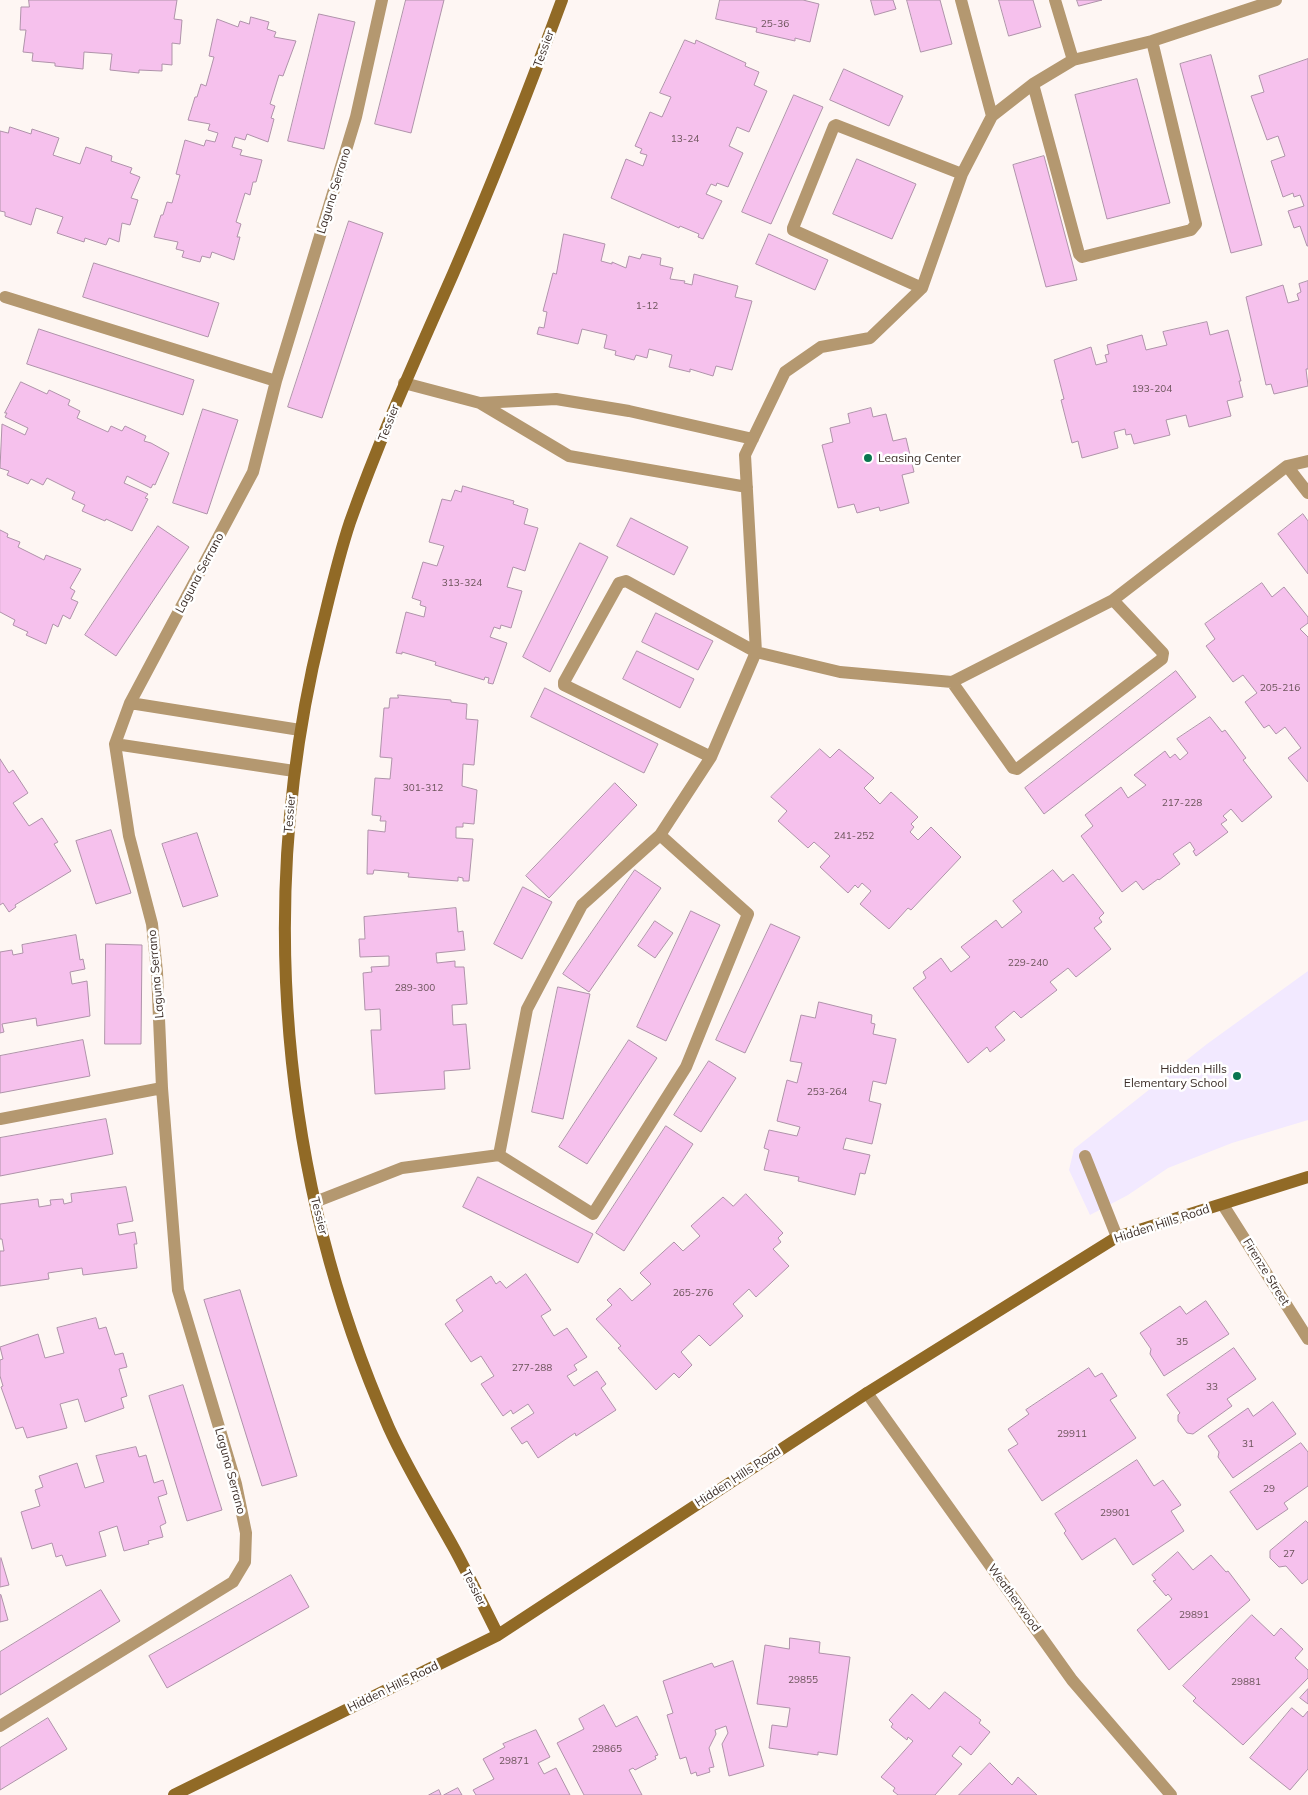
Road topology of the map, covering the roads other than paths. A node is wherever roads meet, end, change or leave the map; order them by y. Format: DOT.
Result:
graph roads {
  1 [pos="382,0"];
  2 [pos="562,0"];
  3 [pos="961,0"];
  4 [pos="1056,0"];
  5 [pos="1276,0"];
  6 [pos="1152,41"];
  7 [pos="1073,60"];
  8 [pos="1033,84"];
  9 [pos="992,116"];
  10 [pos="962,174"];
  11 [pos="922,288"];
  12 [pos="5,297"];
  13 [pos="276,381"];
  14 [pos="404,383"];
  15 [pos="480,403"];
  16 [pos="753,439"];
  17 [pos="1308,461"];
  18 [pos="1287,466"];
  19 [pos="747,487"];
  20 [pos="1308,493"];
  21 [pos="1113,600"];
  22 [pos="756,652"];
  23 [pos="952,682"];
  24 [pos="130,704"];
  25 [pos="300,730"];
  26 [pos="115,744"];
  27 [pos="711,757"];
  28 [pos="294,771"];
  29 [pos="660,835"];
  30 [pos="162,1088"];
  31 [pos="0,1119"];
  32 [pos="499,1155"];
  33 [pos="1085,1156"];
  34 [pos="1308,1177"];
  35 [pos="315,1202"];
  36 [pos="1224,1204"];
  37 [pos="1117,1236"];
  38 [pos="1308,1339"];
  39 [pos="867,1393"];
  40 [pos="498,1635"];
  41 [pos="0,1726"];
  42 [pos="174,1795"];
  43 [pos="1171,1795"];
  1 -- 13 [label="street, Laguna Serrano"];
  2 -- 14 [label="street, Tessier"];
  3 -- 9 [label="street"];
  4 -- 7 [label="street"];
  5 -- 6 [label="street"];
  6 -- 7 [label="street"];
  6 -- 8 [label="street"];
  7 -- 8 [label="street"];
  8 -- 9 [label="street"];
  9 -- 10 [label="street"];
  10 -- 11 [label="street"];
  10 -- 11 [label="street"];
  11 -- 16 [label="street"];
  12 -- 13 [label="street"];
  13 -- 24 [label="street, Laguna Serrano"];
  14 -- 15 [label="street"];
  14 -- 25 [label="street, Tessier"];
  15 -- 16 [label="street"];
  15 -- 19 [label="street"];
  16 -- 19 [label="street"];
  17 -- 18 [label="street"];
  18 -- 20 [label="street"];
  18 -- 21 [label="street"];
  19 -- 22 [label="street"];
  21 -- 23 [label="street"];
  21 -- 23 [label="street"];
  22 -- 23 [label="street"];
  22 -- 27 [label="street"];
  22 -- 27 [label="street"];
  24 -- 25 [label="street"];
  24 -- 26 [label="street, Laguna Serrano"];
  25 -- 28 [label="street, Tessier"];
  26 -- 28 [label="street"];
  26 -- 30 [label="street, Laguna Serrano"];
  27 -- 29 [label="street"];
  28 -- 35 [label="street, Tessier"];
  29 -- 32 [label="street"];
  29 -- 32 [label="street"];
  30 -- 31 [label="street"];
  30 -- 41 [label="street, Laguna Serrano"];
  32 -- 35 [label="street"];
  33 -- 37 [label="street"];
  34 -- 36 [label="street, Hidden Hills Road"];
  35 -- 40 [label="street, Tessier"];
  36 -- 37 [label="street, Hidden Hills Road"];
  36 -- 38 [label="street, Firenze Street"];
  37 -- 39 [label="street, Hidden Hills Road"];
  39 -- 40 [label="street, Hidden Hills Road"];
  39 -- 43 [label="street, Weatherwood"];
  40 -- 42 [label="street, Hidden Hills Road"];
}
